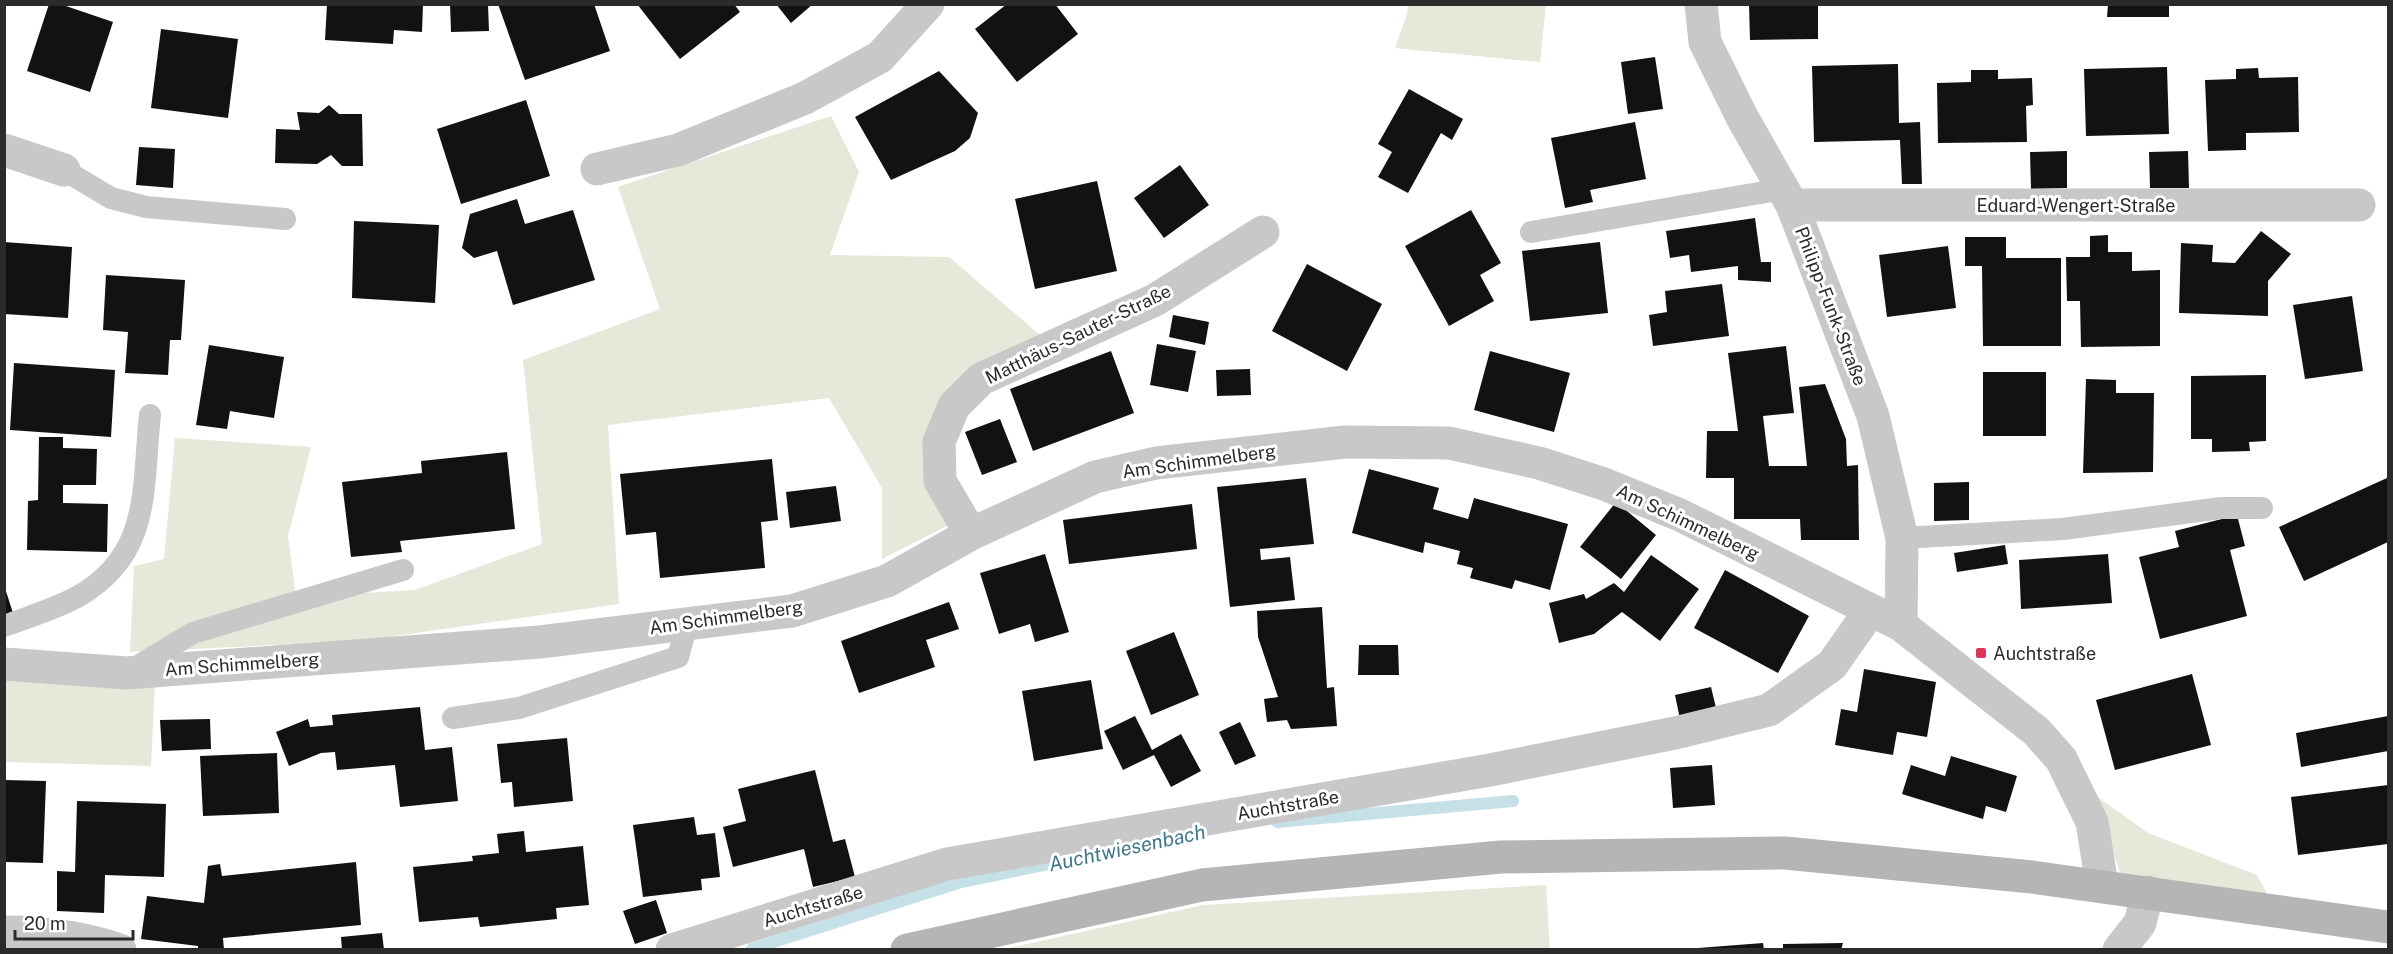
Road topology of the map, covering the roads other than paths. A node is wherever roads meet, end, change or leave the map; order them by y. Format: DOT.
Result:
graph roads {
  1 [pos="928,4"];
  2 [pos="1701,4"];
  3 [pos="5,151"];
  4 [pos="597,169"];
  5 [pos="64,170"];
  6 [pos="1788,197"];
  7 [pos="2359,205"];
  8 [pos="285,219"];
  9 [pos="1263,232"];
  10 [pos="1531,232"];
  11 [pos="150,415"];
  12 [pos="2262,508"];
  13 [pos="971,534"];
  14 [pos="1902,538"];
  15 [pos="403,570"];
  16 [pos="1870,611"];
  17 [pos="687,624"];
  18 [pos="4,626"];
  19 [pos="1901,626"];
  20 [pos="4,664"];
  21 [pos="126,673"];
  22 [pos="453,718"];
  23 [pos="2102,885"];
  24 [pos="2148,892"];
  25 [pos="2277,911"];
  26 [pos="2388,927"];
  27 [pos="4,932"];
  28 [pos="39,941"];
  29 [pos="120,950"];
  30 [pos="672,950"];
  31 [pos="907,950"];
  32 [pos="2119,950"];
  33 [pos="2372,950"];
  1 -- 4 [label="street"];
  2 -- 6 [label="street, Philipp-Funk-Straße"];
  3 -- 5 [label="street"];
  5 -- 8 [label="lane"];
  6 -- 7 [label="street, Eduard-Wengert-Straße"];
  6 -- 10 [label="lane"];
  6 -- 14 [label="street, Philipp-Funk-Straße"];
  9 -- 13 [label="street, Matthäus-Sauter-Straße"];
  11 -- 18 [label="lane"];
  12 -- 14 [label="lane"];
  13 -- 16 [label="street, Am Schimmelberg"];
  13 -- 17 [label="street, Am Schimmelberg"];
  14 -- 19 [label="street, Philipp-Funk-Straße"];
  15 -- 21 [label="lane"];
  16 -- 19 [label="street, Am Schimmelberg"];
  16 -- 30 [label="street, Auchtstraße"];
  17 -- 21 [label="street, Am Schimmelberg"];
  17 -- 22 [label="lane"];
  19 -- 23 [label="street, Am Schimmelberg"];
  20 -- 21 [label="street, Am Schimmelberg"];
  23 -- 24 [label="street"];
  23 -- 31 [label="street"];
  24 -- 25 [label="street"];
  24 -- 32 [label="street"];
  25 -- 26 [label="street"];
  25 -- 33 [label="street"];
  27 -- 28 [label="street"];
  28 -- 29 [label="street"];
}
